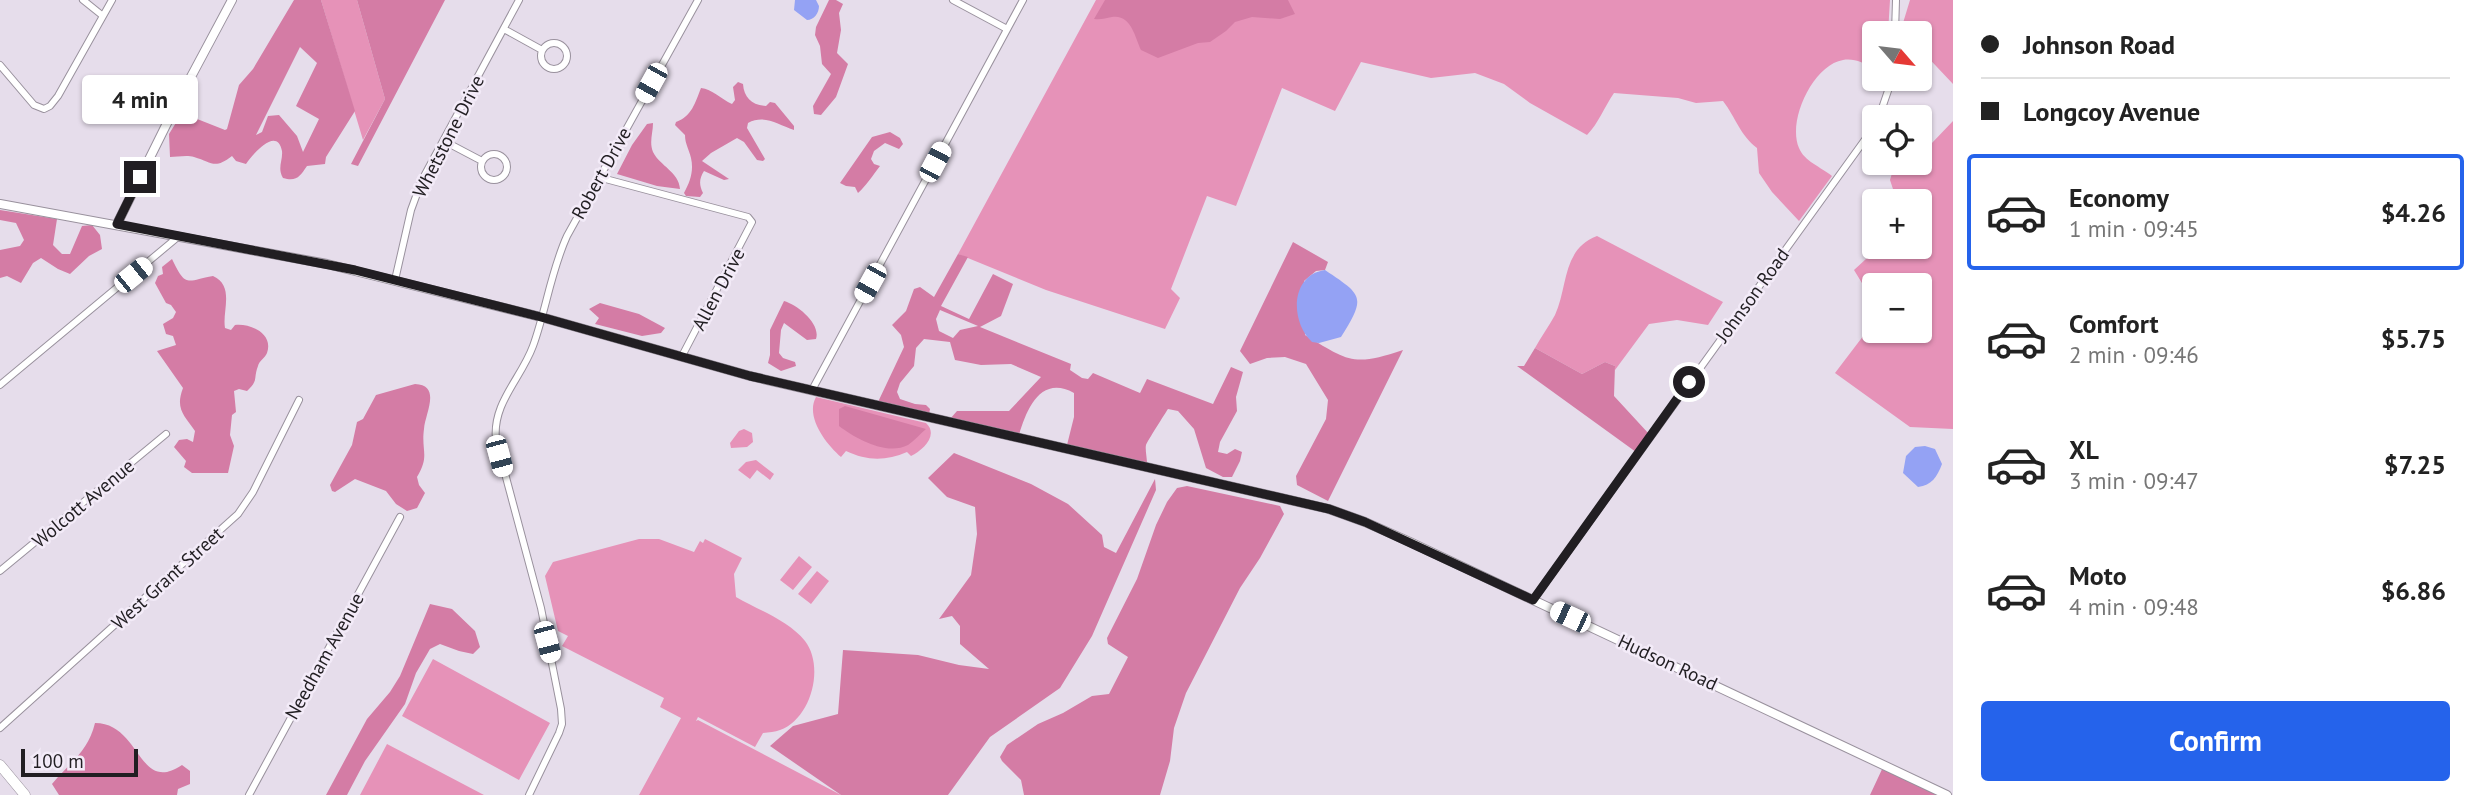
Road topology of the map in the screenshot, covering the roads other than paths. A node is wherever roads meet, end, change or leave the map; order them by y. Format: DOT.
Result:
graph roads {
  1 [pos="83,0"];
  2 [pos="112,0"];
  3 [pos="232,0"];
  4 [pos="519,0"];
  5 [pos="698,0"];
  6 [pos="953,0"];
  7 [pos="1023,0"];
  8 [pos="1896,0"];
  9 [pos="103,16"];
  10 [pos="1895,21"];
  11 [pos="504,29"];
  12 [pos="1007,29"];
  13 [pos="542,50"];
  14 [pos="0,65"];
  15 [pos="444,141"];
  16 [pos="1862,144"];
  17 [pos="482,161"];
  18 [pos="598,177"];
  19 [pos="0,204"];
  20 [pos="117,224"];
  21 [pos="179,236"];
  22 [pos="395,280"];
  23 [pos="541,317"];
  24 [pos="682,356"];
  25 [pos="0,385"];
  26 [pos="812,390"];
  27 [pos="299,400"];
  28 [pos="166,434"];
  29 [pos="400,517"];
  30 [pos="0,571"];
  31 [pos="1533,600"];
  32 [pos="0,728"];
  33 [pos="0,765"];
  34 [pos="25,795"];
  35 [pos="249,795"];
  36 [pos="529,795"];
  37 [pos="1947,795"];
  1 -- 9 [label="street"];
  2 -- 9 [label="street"];
  3 -- 20 [label="street"];
  4 -- 11 [label="street, Whetstone Drive"];
  5 -- 18 [label="street, Robert Drive"];
  6 -- 12 [label="street"];
  7 -- 12 [label="street"];
  8 -- 10 [label="street"];
  9 -- 14 [label="street"];
  11 -- 13 [label="street"];
  11 -- 15 [label="street, Whetstone Drive"];
  12 -- 26 [label="street"];
  13 -- 13 [label="street"];
  15 -- 17 [label="street"];
  15 -- 22 [label="street, Whetstone Drive"];
  16 -- 31 [label="street, Johnson Road"];
  17 -- 17 [label="street"];
  18 -- 23 [label="street, Robert Drive"];
  18 -- 24 [label="street, Allen Drive"];
  19 -- 20 [label="street, Hudson Road"];
  20 -- 21 [label="street, Hudson Road"];
  21 -- 22 [label="street, Hudson Road"];
  21 -- 25 [label="street"];
  22 -- 23 [label="street, Hudson Road"];
  23 -- 24 [label="street, Hudson Road"];
  23 -- 36 [label="street, Robert Drive"];
  24 -- 26 [label="street, Hudson Road"];
  26 -- 31 [label="street, Hudson Road"];
  27 -- 32 [label="street, West Grant Street"];
  28 -- 30 [label="street, Wolcott Avenue"];
  29 -- 35 [label="street, Needham Avenue"];
  31 -- 37 [label="street, Hudson Road"];
  33 -- 34 [label="main road"];
}
